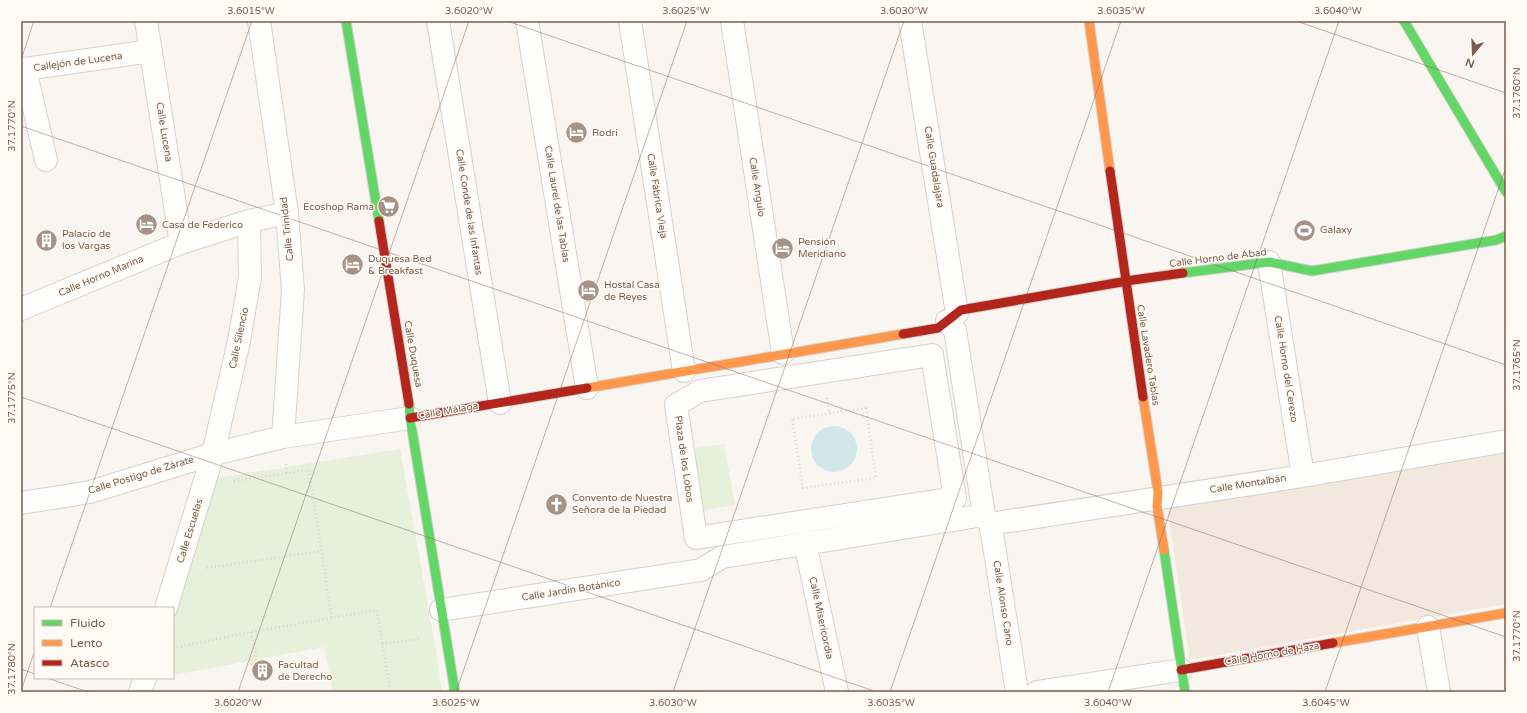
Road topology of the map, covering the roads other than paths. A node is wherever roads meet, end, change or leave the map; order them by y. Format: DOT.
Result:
graph roads {
  1 [pos="146,21"];
  2 [pos="259,21"];
  3 [pos="346,21"];
  4 [pos="438,21"];
  5 [pos="527,21"];
  6 [pos="630,21"];
  7 [pos="732,21"];
  8 [pos="910,21"];
  9 [pos="1089,21"];
  10 [pos="1404,21"];
  11 [pos="151,51"];
  12 [pos="46,160"];
  13 [pos="1506,192"];
  14 [pos="287,213"];
  15 [pos="249,222"];
  16 [pos="1506,236"];
  17 [pos="181,243"];
  18 [pos="1269,262"];
  19 [pos="1126,281"];
  20 [pos="21,309"];
  21 [pos="952,317"];
  22 [pos="782,354"];
  23 [pos="684,371"];
  24 [pos="587,388"];
  25 [pos="500,402"];
  26 [pos="410,418"];
  27 [pos="283,438"];
  28 [pos="1506,441"];
  29 [pos="213,454"];
  30 [pos="1303,476"];
  31 [pos="955,498"];
  32 [pos="1157,499"];
  33 [pos="21,503"];
  34 [pos="987,520"];
  35 [pos="805,543"];
  36 [pos="166,607"];
  37 [pos="441,610"];
  38 [pos="1506,613"];
  39 [pos="1428,627"];
  40 [pos="1181,670"];
  41 [pos="145,679"];
  42 [pos="140,692"];
  43 [pos="455,692"];
  44 [pos="836,692"];
  45 [pos="1017,692"];
  46 [pos="1037,692"];
  47 [pos="1185,692"];
  48 [pos="1439,692"];
  1 -- 11 [label="street, Calle Lucena"];
  2 -- 14 [label="street, Calle Trinidad"];
  3 -- 26 [label="street, Calle Duquesa"];
  4 -- 25 [label="street, Calle Conde de las Infantas"];
  5 -- 24 [label="street, Calle Laurel de las Tablas"];
  6 -- 23 [label="street, Calle Fábrica Vieja"];
  7 -- 22 [label="street, Calle Angulo"];
  8 -- 21 [label="street, Calle Guadalajara"];
  9 -- 19 [label="street, Calle Lavadero Tablas"];
  10 -- 13 [label="street"];
  11 -- 12 [label="street, Callejón de Lucena"];
  11 -- 17 [label="street, Calle Lucena"];
  14 -- 15 [label="street, Calle Horno Marina"];
  14 -- 27 [label="street, Calle Trinidad"];
  15 -- 17 [label="street, Calle Horno Marina"];
  15 -- 29 [label="street, Calle Silencio"];
  16 -- 18 [label="street, Calle Horno de Abad"];
  17 -- 20 [label="street, Calle Horno Marina"];
  18 -- 19 [label="street, Calle Horno de Abad"];
  18 -- 30 [label="street, Calle Horno del Cerezo"];
  19 -- 21 [label="street, Calle Horno de Abad"];
  19 -- 32 [label="street, Calle Lavadero Tablas"];
  21 -- 22 [label="street"];
  21 -- 34 [label="street"];
  22 -- 23 [label="street"];
  23 -- 24 [label="street, Calle Málaga"];
  24 -- 25 [label="street, Calle Málaga"];
  25 -- 26 [label="street, Calle Málaga"];
  26 -- 27 [label="street, Calle Málaga"];
  26 -- 37 [label="street, Calle Duquesa"];
  27 -- 29 [label="street, Calle Málaga"];
  28 -- 30 [label="street, Calle Montalbán"];
  29 -- 33 [label="street, Calle Postigo de Zárate"];
  29 -- 36 [label="street, Calle Escuelas"];
  30 -- 32 [label="street, Calle Montalbán"];
  31 -- 31 [label="street, Plaza de los Lobos"];
  32 -- 34 [label="street, Calle Montalbán"];
  32 -- 40 [label="street, Calle Lavadero Tablas"];
  34 -- 35 [label="street"];
  34 -- 45 [label="street, Calle Alonso Cano"];
  35 -- 37 [label="street, Calle Jardín Botánico"];
  35 -- 44 [label="street, Calle Misericordia"];
  37 -- 43 [label="street, Calle Duquesa"];
  38 -- 39 [label="street, Calle Horno de Haza"];
  39 -- 40 [label="street, Calle Horno de Haza"];
  39 -- 48 [label="street"];
  40 -- 46 [label="street, Calle Horno de Haza"];
  40 -- 47 [label="street, Calle Lavadero Tablas"];
  41 -- 42 [label="street"];
}
